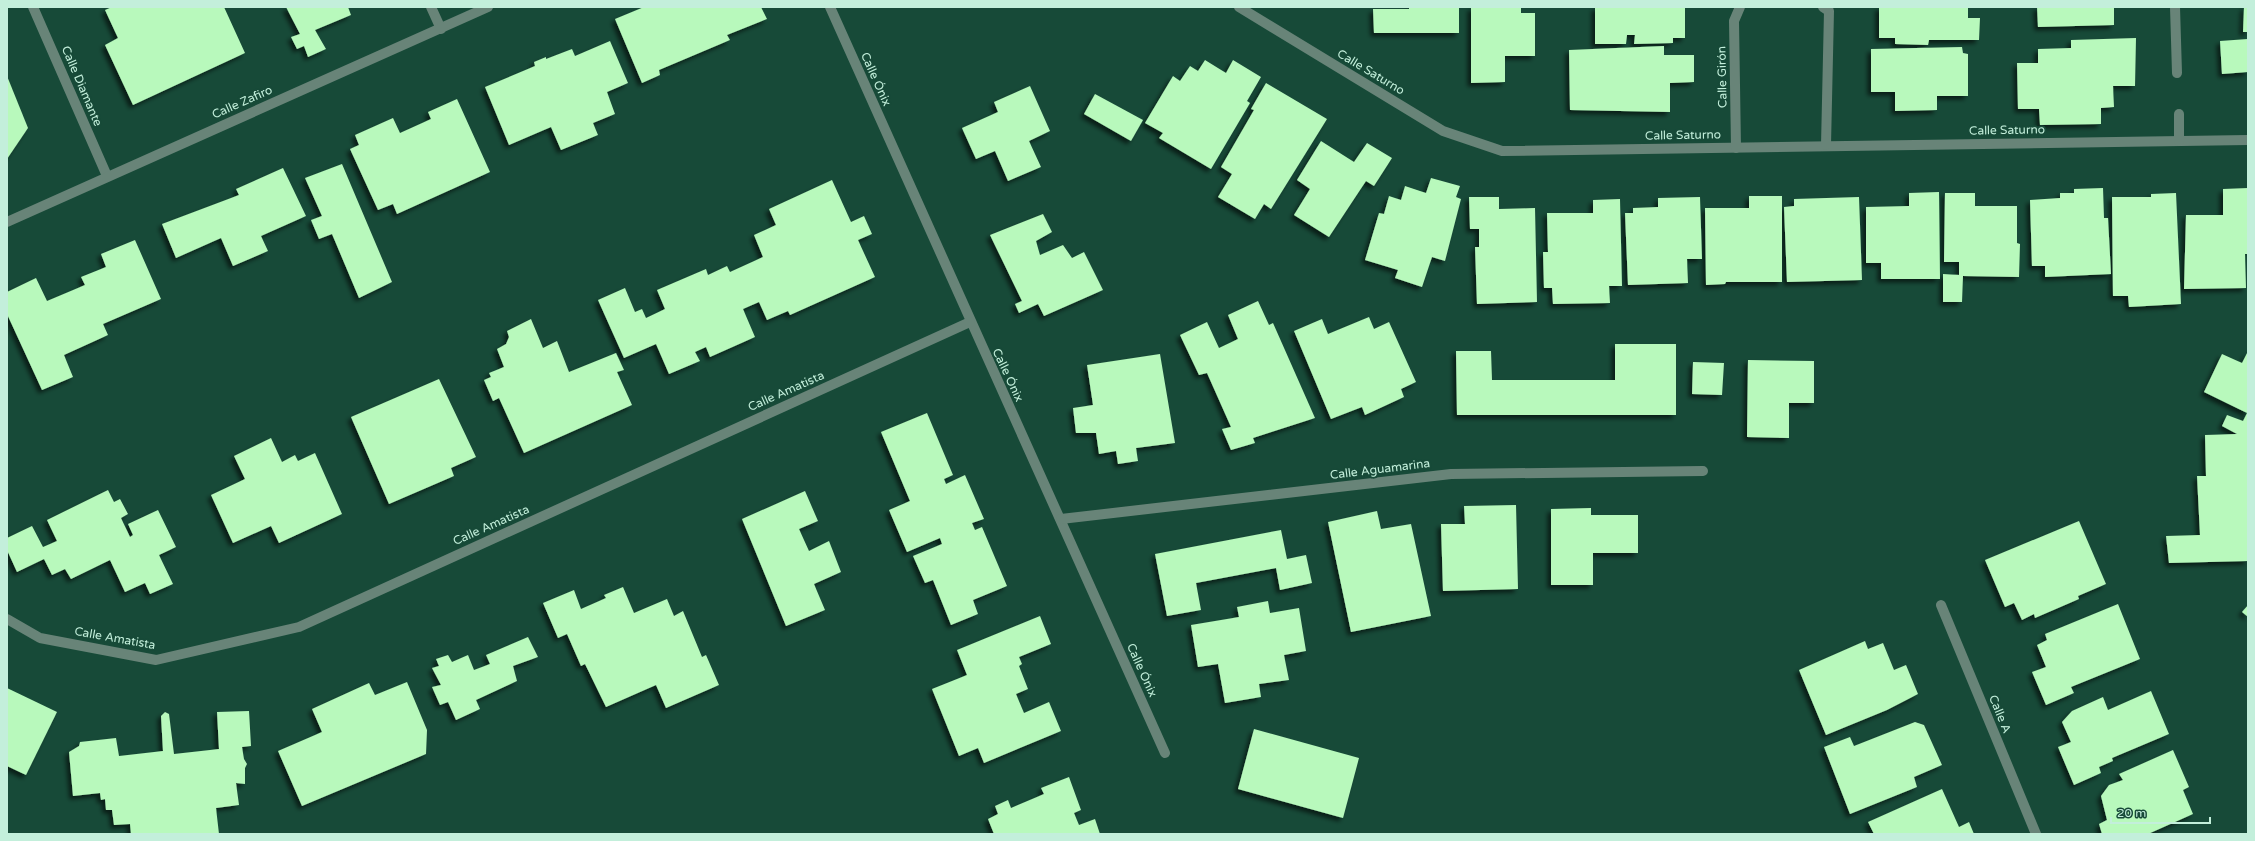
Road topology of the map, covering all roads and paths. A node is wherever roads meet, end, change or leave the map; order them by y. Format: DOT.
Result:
graph roads {
  1 [pos="34,7"];
  2 [pos="431,7"];
  3 [pos="488,7"];
  4 [pos="830,7"];
  5 [pos="1239,7"];
  6 [pos="1740,7"];
  7 [pos="1823,7"];
  8 [pos="2175,7"];
  9 [pos="441,29"];
  10 [pos="2176,73"];
  11 [pos="2179,114"];
  12 [pos="2248,140"];
  13 [pos="2179,141"];
  14 [pos="1826,145"];
  15 [pos="1736,148"];
  16 [pos="107,176"];
  17 [pos="7,222"];
  18 [pos="970,322"];
  19 [pos="1703,470"];
  20 [pos="1061,519"];
  21 [pos="1941,605"];
  22 [pos="7,619"];
  23 [pos="1165,752"];
  24 [pos="2036,834"];
  1 -- 16 [label="street, Calle Diamante"];
  2 -- 9 [label="street"];
  3 -- 9 [label="street, Calle Zafiro"];
  4 -- 18 [label="street, Calle Ónix"];
  5 -- 15 [label="street, Calle Saturno"];
  6 -- 15 [label="street, Calle Girón"];
  7 -- 14 [label="street"];
  8 -- 10 [label="street"];
  9 -- 16 [label="street, Calle Zafiro"];
  11 -- 13 [label="street"];
  12 -- 13 [label="street, Calle Saturno"];
  13 -- 14 [label="street, Calle Saturno"];
  14 -- 15 [label="street, Calle Saturno"];
  16 -- 17 [label="street, Calle Zafiro"];
  18 -- 20 [label="street, Calle Ónix"];
  18 -- 22 [label="street, Calle Amatista"];
  19 -- 20 [label="street, Calle Aguamarina"];
  20 -- 23 [label="street, Calle Ónix"];
  21 -- 24 [label="street, Calle A"];
}
